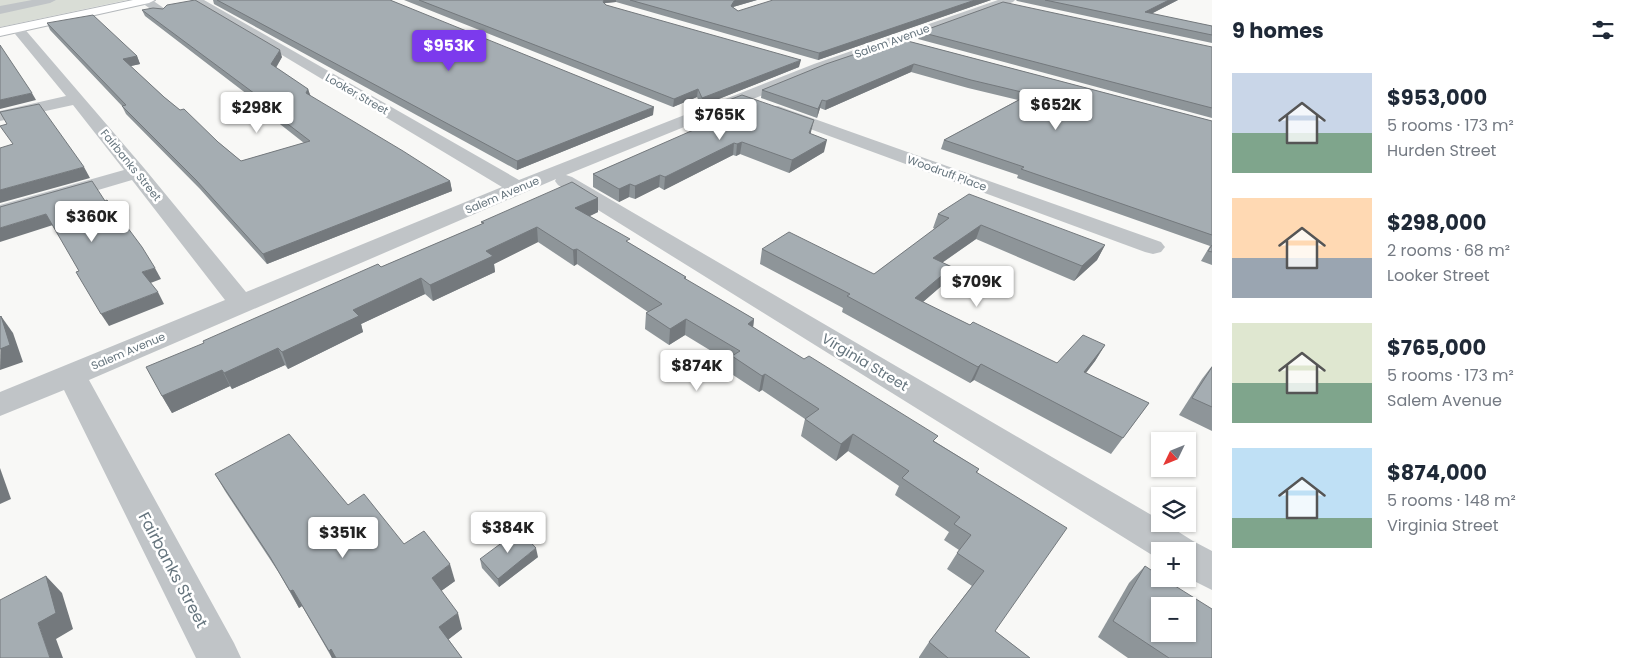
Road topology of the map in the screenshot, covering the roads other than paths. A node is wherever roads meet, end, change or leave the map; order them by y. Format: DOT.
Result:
graph roads {
  1 [pos="50,0"];
  2 [pos="147,0"];
  3 [pos="196,0"];
  4 [pos="966,4"];
  5 [pos="1009,4"];
  6 [pos="984,8"];
  7 [pos="0,10"];
  8 [pos="162,10"];
  9 [pos="9,30"];
  10 [pos="897,39"];
  11 [pos="919,45"];
  12 [pos="802,62"];
  13 [pos="819,67"];
  14 [pos="741,98"];
  15 [pos="77,99"];
  16 [pos="0,116"];
  17 [pos="137,172"];
  18 [pos="553,174"];
  19 [pos="518,188"];
  20 [pos="0,212"];
  21 [pos="1153,247"];
  22 [pos="242,304"];
  23 [pos="71,375"];
  24 [pos="0,404"];
  25 [pos="1163,542"];
  26 [pos="1196,562"];
  27 [pos="1212,572"];
  28 [pos="219,658"];
  1 -- 7 [label="street"];
  2 -- 8 [label="street"];
  2 -- 9 [label="main road"];
  3 -- 19 [label="street, Looker Street"];
  4 -- 6 [label="street"];
  5 -- 6 [label="street, Salem Avenue"];
  6 -- 10 [label="street, Salem Avenue"];
  9 -- 15 [label="street, Fairbanks Street"];
  10 -- 11 [label="street"];
  10 -- 13 [label="street, Salem Avenue"];
  12 -- 13 [label="street"];
  13 -- 14 [label="street, Salem Avenue"];
  14 -- 18 [label="street, Salem Avenue"];
  14 -- 21 [label="street, Woodruff Place"];
  15 -- 16 [label="street"];
  15 -- 17 [label="street, Fairbanks Street"];
  17 -- 20 [label="street"];
  17 -- 22 [label="street, Fairbanks Street"];
  18 -- 19 [label="street, Salem Avenue"];
  18 -- 25 [label="street, Virginia Street"];
  19 -- 22 [label="street, Salem Avenue"];
  22 -- 23 [label="street, Salem Avenue"];
  23 -- 24 [label="street, Salem Avenue"];
  23 -- 28 [label="street, Fairbanks Street"];
  26 -- 27 [label="street"];
}
